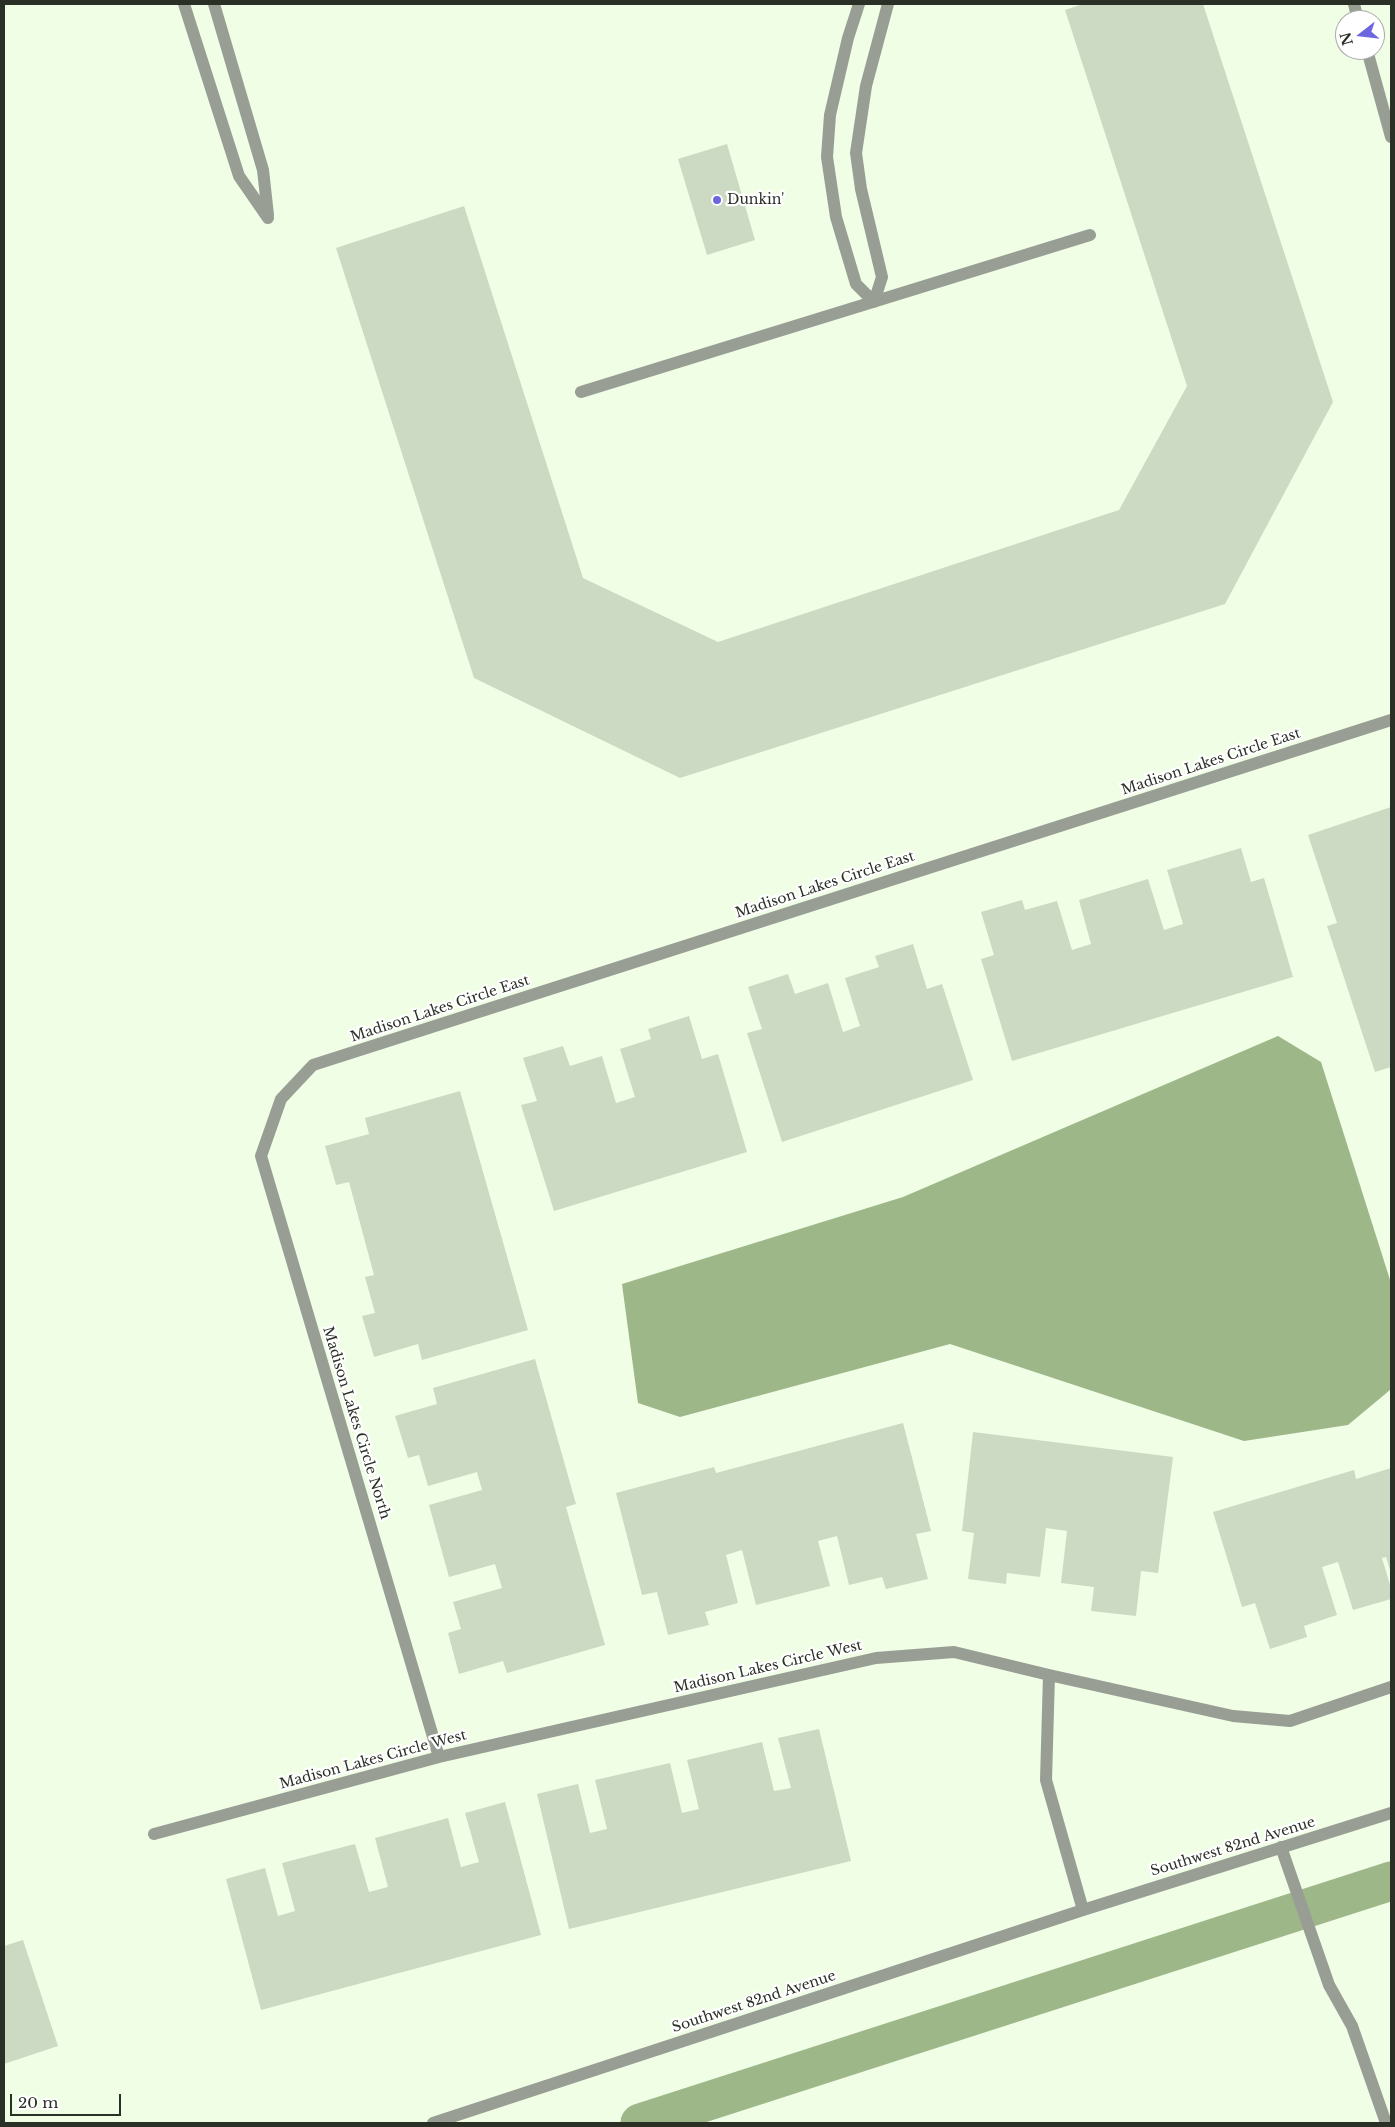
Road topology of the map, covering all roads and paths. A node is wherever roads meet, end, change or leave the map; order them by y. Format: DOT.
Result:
graph roads {
  1 [pos="184,4"];
  2 [pos="214,4"];
  3 [pos="859,4"];
  4 [pos="888,4"];
  5 [pos="1370,60"];
  6 [pos="1391,137"];
  7 [pos="1090,235"];
  8 [pos="874,302"];
  9 [pos="580,392"];
  10 [pos="1391,720"];
  11 [pos="281,1099"];
  12 [pos="1049,1675"];
  13 [pos="1391,1687"];
  14 [pos="439,1757"];
  15 [pos="1391,1813"];
  16 [pos="154,1834"];
  17 [pos="1281,1847"];
  18 [pos="1084,1910"];
  19 [pos="434,2123"];
  20 [pos="1386,2123"];
  1 -- 2 [label="street"];
  3 -- 8 [label="street"];
  4 -- 8 [label="street"];
  5 -- 6 [label="street"];
  7 -- 8 [label="street"];
  8 -- 9 [label="street"];
  10 -- 11 [label="street, Madison Lakes Circle East"];
  11 -- 14 [label="street, Madison Lakes Circle North"];
  12 -- 13 [label="street, Madison Lakes Circle West"];
  12 -- 14 [label="street, Madison Lakes Circle West"];
  12 -- 18 [label="street"];
  14 -- 16 [label="street, Madison Lakes Circle West"];
  15 -- 17 [label="street, Southwest 82nd Avenue"];
  17 -- 18 [label="street, Southwest 82nd Avenue"];
  17 -- 20 [label="street"];
  18 -- 19 [label="street, Southwest 82nd Avenue"];
}
